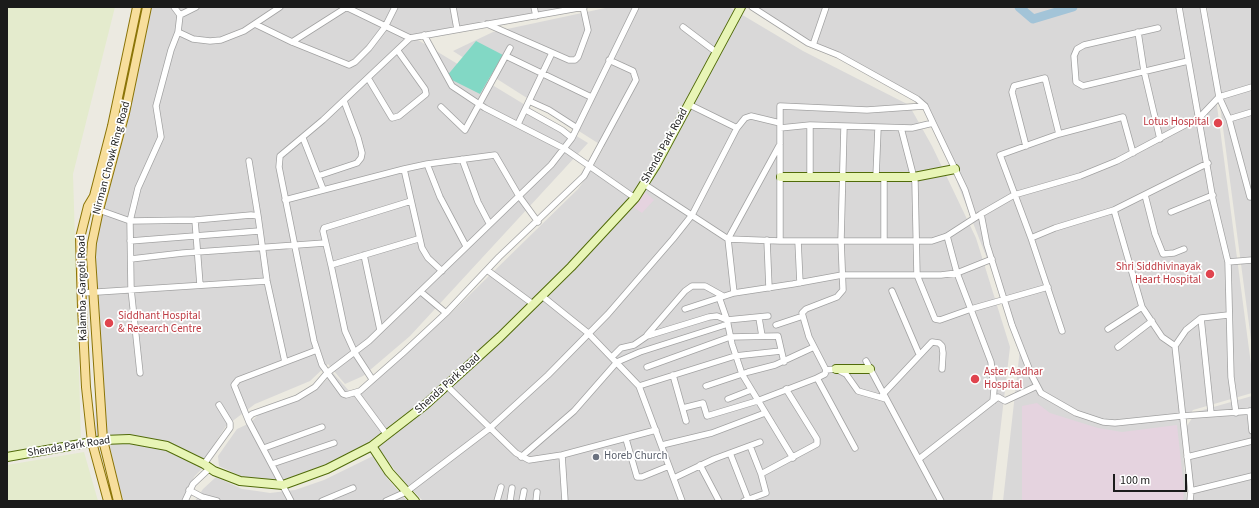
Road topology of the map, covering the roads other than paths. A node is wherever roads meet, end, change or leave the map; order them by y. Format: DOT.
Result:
graph roads {
  1 [pos="137,7"];
  2 [pos="147,7"];
  3 [pos="174,7"];
  4 [pos="196,7"];
  5 [pos="280,7"];
  6 [pos="346,7"];
  7 [pos="396,7"];
  8 [pos="453,7"];
  9 [pos="534,7"];
  10 [pos="584,7"];
  11 [pos="636,7"];
  12 [pos="741,7"];
  13 [pos="752,7"];
  14 [pos="826,7"];
  15 [pos="1179,7"];
  16 [pos="1203,7"];
  17 [pos="180,15"];
  18 [pos="536,16"];
  19 [pos="255,24"];
  20 [pos="487,24"];
  21 [pos="385,27"];
  22 [pos="683,27"];
  23 [pos="1158,28"];
  24 [pos="457,29"];
  25 [pos="178,32"];
  26 [pos="1138,32"];
  27 [pos="424,35"];
  28 [pos="410,38"];
  29 [pos="292,42"];
  30 [pos="813,45"];
  31 [pos="510,48"];
  32 [pos="398,51"];
  33 [pos="552,52"];
  34 [pos="716,52"];
  35 [pos="506,56"];
  36 [pos="609,60"];
  37 [pos="1188,60"];
  38 [pos="1144,71"];
  39 [pos="543,72"];
  40 [pos="368,78"];
  41 [pos="1252,87"];
  42 [pos="591,97"];
  43 [pos="1219,97"];
  44 [pos="344,101"];
  45 [pos="529,101"];
  46 [pos="480,104"];
  47 [pos="688,104"];
  48 [pos="925,106"];
  49 [pos="441,107"];
  50 [pos="526,110"];
  51 [pos="1252,113"];
  52 [pos="1200,117"];
  53 [pos="1229,119"];
  54 [pos="933,123"];
  55 [pos="518,124"];
  56 [pos="810,125"];
  57 [pos="780,126"];
  58 [pos="844,127"];
  59 [pos="577,128"];
  60 [pos="738,128"];
  61 [pos="878,128"];
  62 [pos="901,128"];
  63 [pos="1059,134"];
  64 [pos="302,138"];
  65 [pos="572,138"];
  66 [pos="1160,139"];
  67 [pos="781,144"];
  68 [pos="1026,146"];
  69 [pos="565,149"];
  70 [pos="1133,153"];
  71 [pos="462,159"];
  72 [pos="249,162"];
  73 [pos="1208,163"];
  74 [pos="427,164"];
  75 [pos="590,167"];
  76 [pos="404,169"];
  77 [pos="955,169"];
  78 [pos="318,176"];
  79 [pos="781,177"];
  80 [pos="810,177"];
  81 [pos="844,177"];
  82 [pos="880,177"];
  83 [pos="914,177"];
  84 [pos="1252,177"];
  85 [pos="1245,179"];
  86 [pos="644,184"];
  87 [pos="323,189"];
  88 [pos="1014,195"];
  89 [pos="1144,195"];
  90 [pos="1213,195"];
  91 [pos="518,196"];
  92 [pos="1250,197"];
  93 [pos="635,198"];
  94 [pos="285,200"];
  95 [pos="411,201"];
  96 [pos="88,206"];
  97 [pos="98,210"];
  98 [pos="1114,210"];
  99 [pos="1171,212"];
  100 [pos="981,214"];
  101 [pos="692,215"];
  102 [pos="258,216"];
  103 [pos="974,218"];
  104 [pos="195,220"];
  105 [pos="130,221"];
  106 [pos="538,222"];
  107 [pos="489,223"];
  108 [pos="259,231"];
  109 [pos="947,236"];
  110 [pos="196,237"];
  111 [pos="418,238"];
  112 [pos="1031,238"];
  113 [pos="728,239"];
  114 [pos="767,240"];
  115 [pos="841,240"];
  116 [pos="884,240"];
  117 [pos="130,241"];
  118 [pos="780,241"];
  119 [pos="798,241"];
  120 [pos="916,241"];
  121 [pos="325,243"];
  122 [pos="294,246"];
  123 [pos="466,246"];
  124 [pos="262,248"];
  125 [pos="1184,249"];
  126 [pos="197,252"];
  127 [pos="364,255"];
  128 [pos="130,259"];
  129 [pos="992,260"];
  130 [pos="1252,260"];
  131 [pos="1228,262"];
  132 [pos="331,265"];
  133 [pos="487,270"];
  134 [pos="442,271"];
  135 [pos="957,272"];
  136 [pos="842,275"];
  137 [pos="917,275"];
  138 [pos="267,281"];
  139 [pos="800,283"];
  140 [pos="200,285"];
  141 [pos="1048,287"];
  142 [pos="769,288"];
  143 [pos="132,289"];
  144 [pos="892,291"];
  145 [pos="93,292"];
  146 [pos="421,292"];
  147 [pos="734,292"];
  148 [pos="82,293"];
  149 [pos="542,296"];
  150 [pos="721,296"];
  151 [pos="1004,300"];
  152 [pos="533,304"];
  153 [pos="1142,307"];
  154 [pos="685,309"];
  155 [pos="971,309"];
  156 [pos="446,313"];
  157 [pos="1228,315"];
  158 [pos="768,316"];
  159 [pos="803,316"];
  160 [pos="759,318"];
  161 [pos="1201,318"];
  162 [pos="1152,321"];
  163 [pos="727,322"];
  164 [pos="776,325"];
  165 [pos="1108,329"];
  166 [pos="380,330"];
  167 [pos="1062,331"];
  168 [pos="588,333"];
  169 [pos="647,336"];
  170 [pos="762,336"];
  171 [pos="730,338"];
  172 [pos="1175,346"];
  173 [pos="814,347"];
  174 [pos="1118,347"];
  175 [pos="317,350"];
  176 [pos="781,351"];
  177 [pos="355,353"];
  178 [pos="919,354"];
  179 [pos="735,356"];
  180 [pos="612,357"];
  181 [pos="866,361"];
  182 [pos="285,362"];
  183 [pos="617,362"];
  184 [pos="784,362"];
  185 [pos="647,368"];
  186 [pos="836,369"];
  187 [pos="870,369"];
  188 [pos="942,369"];
  189 [pos="826,370"];
  190 [pos="140,373"];
  191 [pos="327,373"];
  192 [pos="742,374"];
  193 [pos="673,375"];
  194 [pos="817,378"];
  195 [pos="372,379"];
  196 [pos="447,386"];
  197 [pos="639,386"];
  198 [pos="706,386"];
  199 [pos="1037,386"];
  200 [pos="786,389"];
  201 [pos="751,390"];
  202 [pos="356,393"];
  203 [pos="884,396"];
  204 [pos="728,399"];
  205 [pos="757,401"];
  206 [pos="993,401"];
  207 [pos="219,405"];
  208 [pos="683,408"];
  209 [pos="1251,411"];
  210 [pos="765,413"];
  211 [pos="1211,413"];
  212 [pos="1236,413"];
  213 [pos="1182,416"];
  214 [pos="248,418"];
  215 [pos="686,421"];
  216 [pos="322,427"];
  217 [pos="490,428"];
  218 [pos="656,430"];
  219 [pos="1252,430"];
  220 [pos="387,435"];
  221 [pos="626,439"];
  222 [pos="103,440"];
  223 [pos="1252,441"];
  224 [pos="92,442"];
  225 [pos="334,442"];
  226 [pos="760,442"];
  227 [pos="662,445"];
  228 [pos="372,446"];
  229 [pos="750,446"];
  230 [pos="264,448"];
  231 [pos="855,448"];
  232 [pos="730,453"];
  233 [pos="562,455"];
  234 [pos="7,457"];
  235 [pos="521,457"];
  236 [pos="1188,457"];
  237 [pos="793,458"];
  238 [pos="919,459"];
  239 [pos="272,464"];
  240 [pos="700,465"];
  241 [pos="207,466"];
  242 [pos="669,466"];
  243 [pos="761,474"];
  244 [pos="1252,476"];
  245 [pos="674,478"];
  246 [pos="283,485"];
  247 [pos="501,487"];
  248 [pos="353,488"];
  249 [pos="512,488"];
  250 [pos="189,490"];
  251 [pos="524,491"];
  252 [pos="1191,491"];
  253 [pos="406,492"];
  254 [pos="537,492"];
  255 [pos="746,500"];
  256 [pos="940,500"];
  257 [pos="108,501"];
  258 [pos="118,501"];
  259 [pos="185,501"];
  260 [pos="217,501"];
  261 [pos="292,501"];
  262 [pos="322,501"];
  263 [pos="386,501"];
  264 [pos="415,501"];
  265 [pos="497,501"];
  266 [pos="510,501"];
  267 [pos="522,501"];
  268 [pos="536,501"];
  269 [pos="565,501"];
  270 [pos="682,501"];
  271 [pos="719,501"];
  272 [pos="1190,501"];
  1 -- 96 [label="main road, Kalamba -Gargoti Road"];
  2 -- 97 [label="main road, Nirman Chowk Ring Road"];
  3 -- 17 [label="street"];
  4 -- 17 [label="street"];
  5 -- 19 [label="street"];
  6 -- 21 [label="street"];
  6 -- 29 [label="street"];
  7 -- 21 [label="street"];
  8 -- 24 [label="street"];
  9 -- 18 [label="street"];
  10 -- 18 [label="street"];
  10 -- 33 [label="street"];
  11 -- 36 [label="street"];
  12 -- 34 [label="main road, Shenda Park Road"];
  13 -- 30 [label="street"];
  14 -- 30 [label="street"];
  15 -- 37 [label="street"];
  16 -- 43 [label="street"];
  17 -- 25 [label="street"];
  18 -- 20 [label="street"];
  19 -- 25 [label="street"];
  19 -- 29 [label="street"];
  20 -- 24 [label="street"];
  20 -- 33 [label="street"];
  21 -- 28 [label="street"];
  21 -- 29 [label="street"];
  22 -- 34 [label="street"];
  23 -- 26 [label="street"];
  24 -- 27 [label="street"];
  25 -- 105 [label="street"];
  26 -- 38 [label="street"];
  26 -- 38 [label="street"];
  27 -- 28 [label="street"];
  27 -- 46 [label="street"];
  28 -- 32 [label="street"];
  30 -- 48 [label="street"];
  31 -- 35 [label="street"];
  32 -- 40 [label="street"];
  32 -- 40 [label="street"];
  33 -- 39 [label="street"];
  34 -- 47 [label="main road, Shenda Park Road"];
  35 -- 39 [label="street"];
  35 -- 46 [label="street"];
  36 -- 42 [label="street"];
  36 -- 75 [label="street"];
  37 -- 38 [label="street"];
  37 -- 52 [label="street"];
  38 -- 66 [label="street"];
  39 -- 42 [label="street"];
  39 -- 45 [label="street"];
  40 -- 44 [label="street"];
  41 -- 43 [label="street"];
  42 -- 59 [label="street"];
  43 -- 52 [label="street"];
  43 -- 53 [label="street"];
  44 -- 64 [label="street"];
  44 -- 78 [label="street"];
  45 -- 50 [label="street"];
  45 -- 59 [label="street"];
  46 -- 49 [label="street"];
  46 -- 55 [label="street"];
  47 -- 60 [label="street"];
  47 -- 86 [label="main road, Shenda Park Road"];
  48 -- 54 [label="street"];
  48 -- 57 [label="street"];
  50 -- 55 [label="street"];
  50 -- 65 [label="street"];
  51 -- 53 [label="street"];
  52 -- 66 [label="street"];
  52 -- 73 [label="street"];
  53 -- 85 [label="street"];
  54 -- 62 [label="street"];
  54 -- 77 [label="street"];
  55 -- 69 [label="street"];
  56 -- 57 [label="street"];
  56 -- 58 [label="street"];
  56 -- 80 [label="street"];
  57 -- 60 [label="street"];
  57 -- 67 [label="street"];
  58 -- 61 [label="street"];
  58 -- 81 [label="street"];
  59 -- 65 [label="street"];
  60 -- 101 [label="street"];
  61 -- 62 [label="street"];
  61 -- 82 [label="street"];
  62 -- 83 [label="street"];
  63 -- 68 [label="street"];
  63 -- 68 [label="street"];
  63 -- 70 [label="street"];
  64 -- 78 [label="street"];
  64 -- 94 [label="street"];
  65 -- 69 [label="street"];
  66 -- 70 [label="street"];
  67 -- 79 [label="street"];
  67 -- 113 [label="street"];
  68 -- 88 [label="street"];
  69 -- 75 [label="street"];
  69 -- 91 [label="street"];
  70 -- 88 [label="street"];
  71 -- 74 [label="street"];
  71 -- 91 [label="street"];
  71 -- 107 [label="street"];
  72 -- 102 [label="street"];
  73 -- 89 [label="street"];
  73 -- 90 [label="street"];
  74 -- 76 [label="street"];
  74 -- 123 [label="street"];
  75 -- 93 [label="street"];
  75 -- 106 [label="street"];
  76 -- 87 [label="street"];
  76 -- 95 [label="street"];
  77 -- 83 [label="main road"];
  77 -- 103 [label="street"];
  78 -- 87 [label="street"];
  79 -- 80 [label="main road"];
  79 -- 118 [label="street"];
  80 -- 81 [label="main road"];
  81 -- 82 [label="main road"];
  81 -- 115 [label="street"];
  82 -- 83 [label="main road"];
  82 -- 116 [label="street"];
  83 -- 120 [label="street"];
  84 -- 85 [label="street"];
  85 -- 92 [label="street"];
  86 -- 93 [label="main road, Shenda Park Road"];
  86 -- 101 [label="street"];
  87 -- 94 [label="street"];
  88 -- 100 [label="street"];
  88 -- 112 [label="street"];
  89 -- 98 [label="street"];
  89 -- 125 [label="street"];
  90 -- 99 [label="street"];
  90 -- 131 [label="street"];
  91 -- 106 [label="street"];
  91 -- 107 [label="street"];
  93 -- 149 [label="main road, Shenda Park Road"];
  94 -- 122 [label="street"];
  95 -- 111 [label="street"];
  95 -- 121 [label="street"];
  96 -- 97 [label="street"];
  96 -- 148 [label="main road, Kalamba -Gargoti Road"];
  97 -- 105 [label="street"];
  97 -- 145 [label="main road, Nirman Chowk Ring Road"];
  98 -- 112 [label="street"];
  98 -- 153 [label="street"];
  100 -- 103 [label="street"];
  100 -- 129 [label="street"];
  101 -- 113 [label="street"];
  101 -- 168 [label="street"];
  102 -- 104 [label="street"];
  102 -- 108 [label="street"];
  103 -- 109 [label="street"];
  104 -- 105 [label="street"];
  104 -- 110 [label="street"];
  105 -- 117 [label="street"];
  106 -- 133 [label="street"];
  107 -- 123 [label="street"];
  108 -- 110 [label="street"];
  108 -- 124 [label="street"];
  109 -- 120 [label="street"];
  109 -- 135 [label="street"];
  110 -- 117 [label="street"];
  110 -- 126 [label="street"];
  111 -- 127 [label="street"];
  111 -- 134 [label="street"];
  112 -- 141 [label="street"];
  113 -- 114 [label="street"];
  113 -- 147 [label="street"];
  114 -- 118 [label="street"];
  114 -- 142 [label="street"];
  115 -- 116 [label="street"];
  115 -- 119 [label="street"];
  115 -- 136 [label="street"];
  116 -- 120 [label="street"];
  117 -- 128 [label="street"];
  118 -- 119 [label="street"];
  119 -- 139 [label="street"];
  120 -- 137 [label="street"];
  121 -- 122 [label="street"];
  121 -- 132 [label="street"];
  122 -- 124 [label="street"];
  122 -- 175 [label="street"];
  123 -- 134 [label="street"];
  124 -- 126 [label="street"];
  124 -- 138 [label="street"];
  126 -- 128 [label="street"];
  126 -- 140 [label="street"];
  127 -- 132 [label="street"];
  127 -- 166 [label="street"];
  128 -- 143 [label="street"];
  129 -- 135 [label="street"];
  129 -- 151 [label="street"];
  130 -- 131 [label="street"];
  131 -- 157 [label="street"];
  132 -- 177 [label="street"];
  133 -- 152 [label="street"];
  133 -- 156 [label="street"];
  134 -- 146 [label="street"];
  135 -- 137 [label="street"];
  135 -- 155 [label="street"];
  136 -- 137 [label="street"];
  136 -- 139 [label="street"];
  136 -- 159 [label="street"];
  137 -- 155 [label="street"];
  138 -- 140 [label="street"];
  138 -- 182 [label="street"];
  139 -- 142 [label="street"];
  140 -- 143 [label="street"];
  141 -- 151 [label="street"];
  141 -- 167 [label="street"];
  142 -- 147 [label="street"];
  143 -- 145 [label="street"];
  143 -- 190 [label="street"];
  144 -- 178 [label="street"];
  145 -- 148 [label="street"];
  145 -- 222 [label="main road, Nirman Chowk Ring Road"];
  146 -- 156 [label="street"];
  146 -- 166 [label="street"];
  147 -- 150 [label="street"];
  148 -- 224 [label="main road, Kalamba -Gargoti Road"];
  149 -- 152 [label="main road, Shenda Park Road"];
  149 -- 168 [label="street"];
  150 -- 154 [label="street"];
  150 -- 163 [label="street"];
  150 -- 169 [label="street"];
  151 -- 155 [label="street"];
  151 -- 199 [label="street"];
  152 -- 196 [label="main road, Shenda Park Road"];
  153 -- 162 [label="street"];
  153 -- 165 [label="street"];
  155 -- 206 [label="street"];
  156 -- 195 [label="street"];
  157 -- 161 [label="street"];
  157 -- 212 [label="street"];
  158 -- 160 [label="street"];
  159 -- 164 [label="street"];
  159 -- 173 [label="street"];
  160 -- 163 [label="street"];
  160 -- 170 [label="street"];
  161 -- 172 [label="street"];
  161 -- 211 [label="street"];
  162 -- 172 [label="street"];
  162 -- 174 [label="street"];
  163 -- 169 [label="street"];
  163 -- 171 [label="street"];
  163 -- 183 [label="street"];
  166 -- 177 [label="street"];
  168 -- 180 [label="street"];
  168 -- 217 [label="street"];
  169 -- 180 [label="street"];
  170 -- 171 [label="street"];
  170 -- 176 [label="street"];
  171 -- 179 [label="street"];
  171 -- 185 [label="street"];
  172 -- 213 [label="street"];
  173 -- 184 [label="street"];
  173 -- 189 [label="street"];
  175 -- 182 [label="street"];
  175 -- 191 [label="street"];
  176 -- 179 [label="street"];
  176 -- 184 [label="street"];
  177 -- 191 [label="street"];
  177 -- 195 [label="street"];
  178 -- 188 [label="street"];
  178 -- 203 [label="street"];
  179 -- 192 [label="street"];
  179 -- 193 [label="street"];
  180 -- 183 [label="street"];
  181 -- 187 [label="street"];
  182 -- 214 [label="street"];
  183 -- 197 [label="street"];
  183 -- 235 [label="street"];
  184 -- 192 [label="street"];
  186 -- 187 [label="main road"];
  186 -- 189 [label="street"];
  186 -- 203 [label="street"];
  187 -- 203 [label="street"];
  189 -- 194 [label="street"];
  191 -- 202 [label="street"];
  191 -- 214 [label="street"];
  192 -- 198 [label="street"];
  192 -- 201 [label="street"];
  193 -- 197 [label="street"];
  193 -- 208 [label="street"];
  194 -- 200 [label="street"];
  194 -- 231 [label="street"];
  195 -- 202 [label="street"];
  196 -- 217 [label="street"];
  196 -- 220 [label="main road, Shenda Park Road"];
  197 -- 218 [label="street"];
  199 -- 206 [label="street"];
  199 -- 213 [label="street"];
  200 -- 205 [label="street"];
  200 -- 237 [label="street"];
  201 -- 204 [label="street"];
  201 -- 205 [label="street"];
  202 -- 220 [label="street"];
  203 -- 238 [label="street"];
  205 -- 208 [label="street"];
  205 -- 210 [label="street"];
  206 -- 238 [label="street"];
  207 -- 241 [label="street"];
  208 -- 215 [label="street"];
  209 -- 212 [label="street"];
  209 -- 219 [label="street"];
  210 -- 227 [label="street"];
  210 -- 237 [label="street"];
  211 -- 212 [label="street"];
  211 -- 213 [label="street"];
  213 -- 236 [label="street"];
  214 -- 230 [label="street"];
  216 -- 230 [label="street"];
  217 -- 235 [label="street"];
  217 -- 253 [label="street"];
  218 -- 221 [label="street"];
  218 -- 227 [label="street"];
  220 -- 228 [label="main road, Shenda Park Road"];
  221 -- 233 [label="street"];
  221 -- 242 [label="street"];
  222 -- 224 [label="main road, Shenda Park Road"];
  222 -- 241 [label="main road, Shenda Park Road"];
  222 -- 258 [label="main road, Nirman Chowk Ring Road"];
  223 -- 236 [label="street"];
  224 -- 234 [label="main road, Shenda Park Road"];
  224 -- 257 [label="main road, Kalamba -Gargoti Road"];
  225 -- 239 [label="street"];
  226 -- 229 [label="street"];
  227 -- 242 [label="street"];
  228 -- 246 [label="main road, Shenda Park Road"];
  228 -- 253 [label="main road"];
  229 -- 232 [label="street"];
  229 -- 243 [label="street"];
  230 -- 239 [label="street"];
  232 -- 240 [label="street"];
  232 -- 255 [label="street"];
  233 -- 235 [label="street"];
  233 -- 269 [label="street"];
  236 -- 252 [label="street"];
  237 -- 243 [label="street"];
  238 -- 256 [label="street"];
  239 -- 246 [label="street"];
  240 -- 245 [label="street"];
  240 -- 271 [label="street"];
  241 -- 246 [label="main road, Shenda Park Road"];
  241 -- 250 [label="street"];
  242 -- 245 [label="street"];
  243 -- 255 [label="street"];
  244 -- 252 [label="street"];
  245 -- 270 [label="street"];
  246 -- 261 [label="street"];
  247 -- 265 [label="street"];
  248 -- 262 [label="street"];
  249 -- 266 [label="street"];
  250 -- 259 [label="street"];
  250 -- 260 [label="street"];
  251 -- 267 [label="street"];
  252 -- 272 [label="street"];
  253 -- 263 [label="street"];
  253 -- 264 [label="main road"];
  254 -- 268 [label="street"];
}
